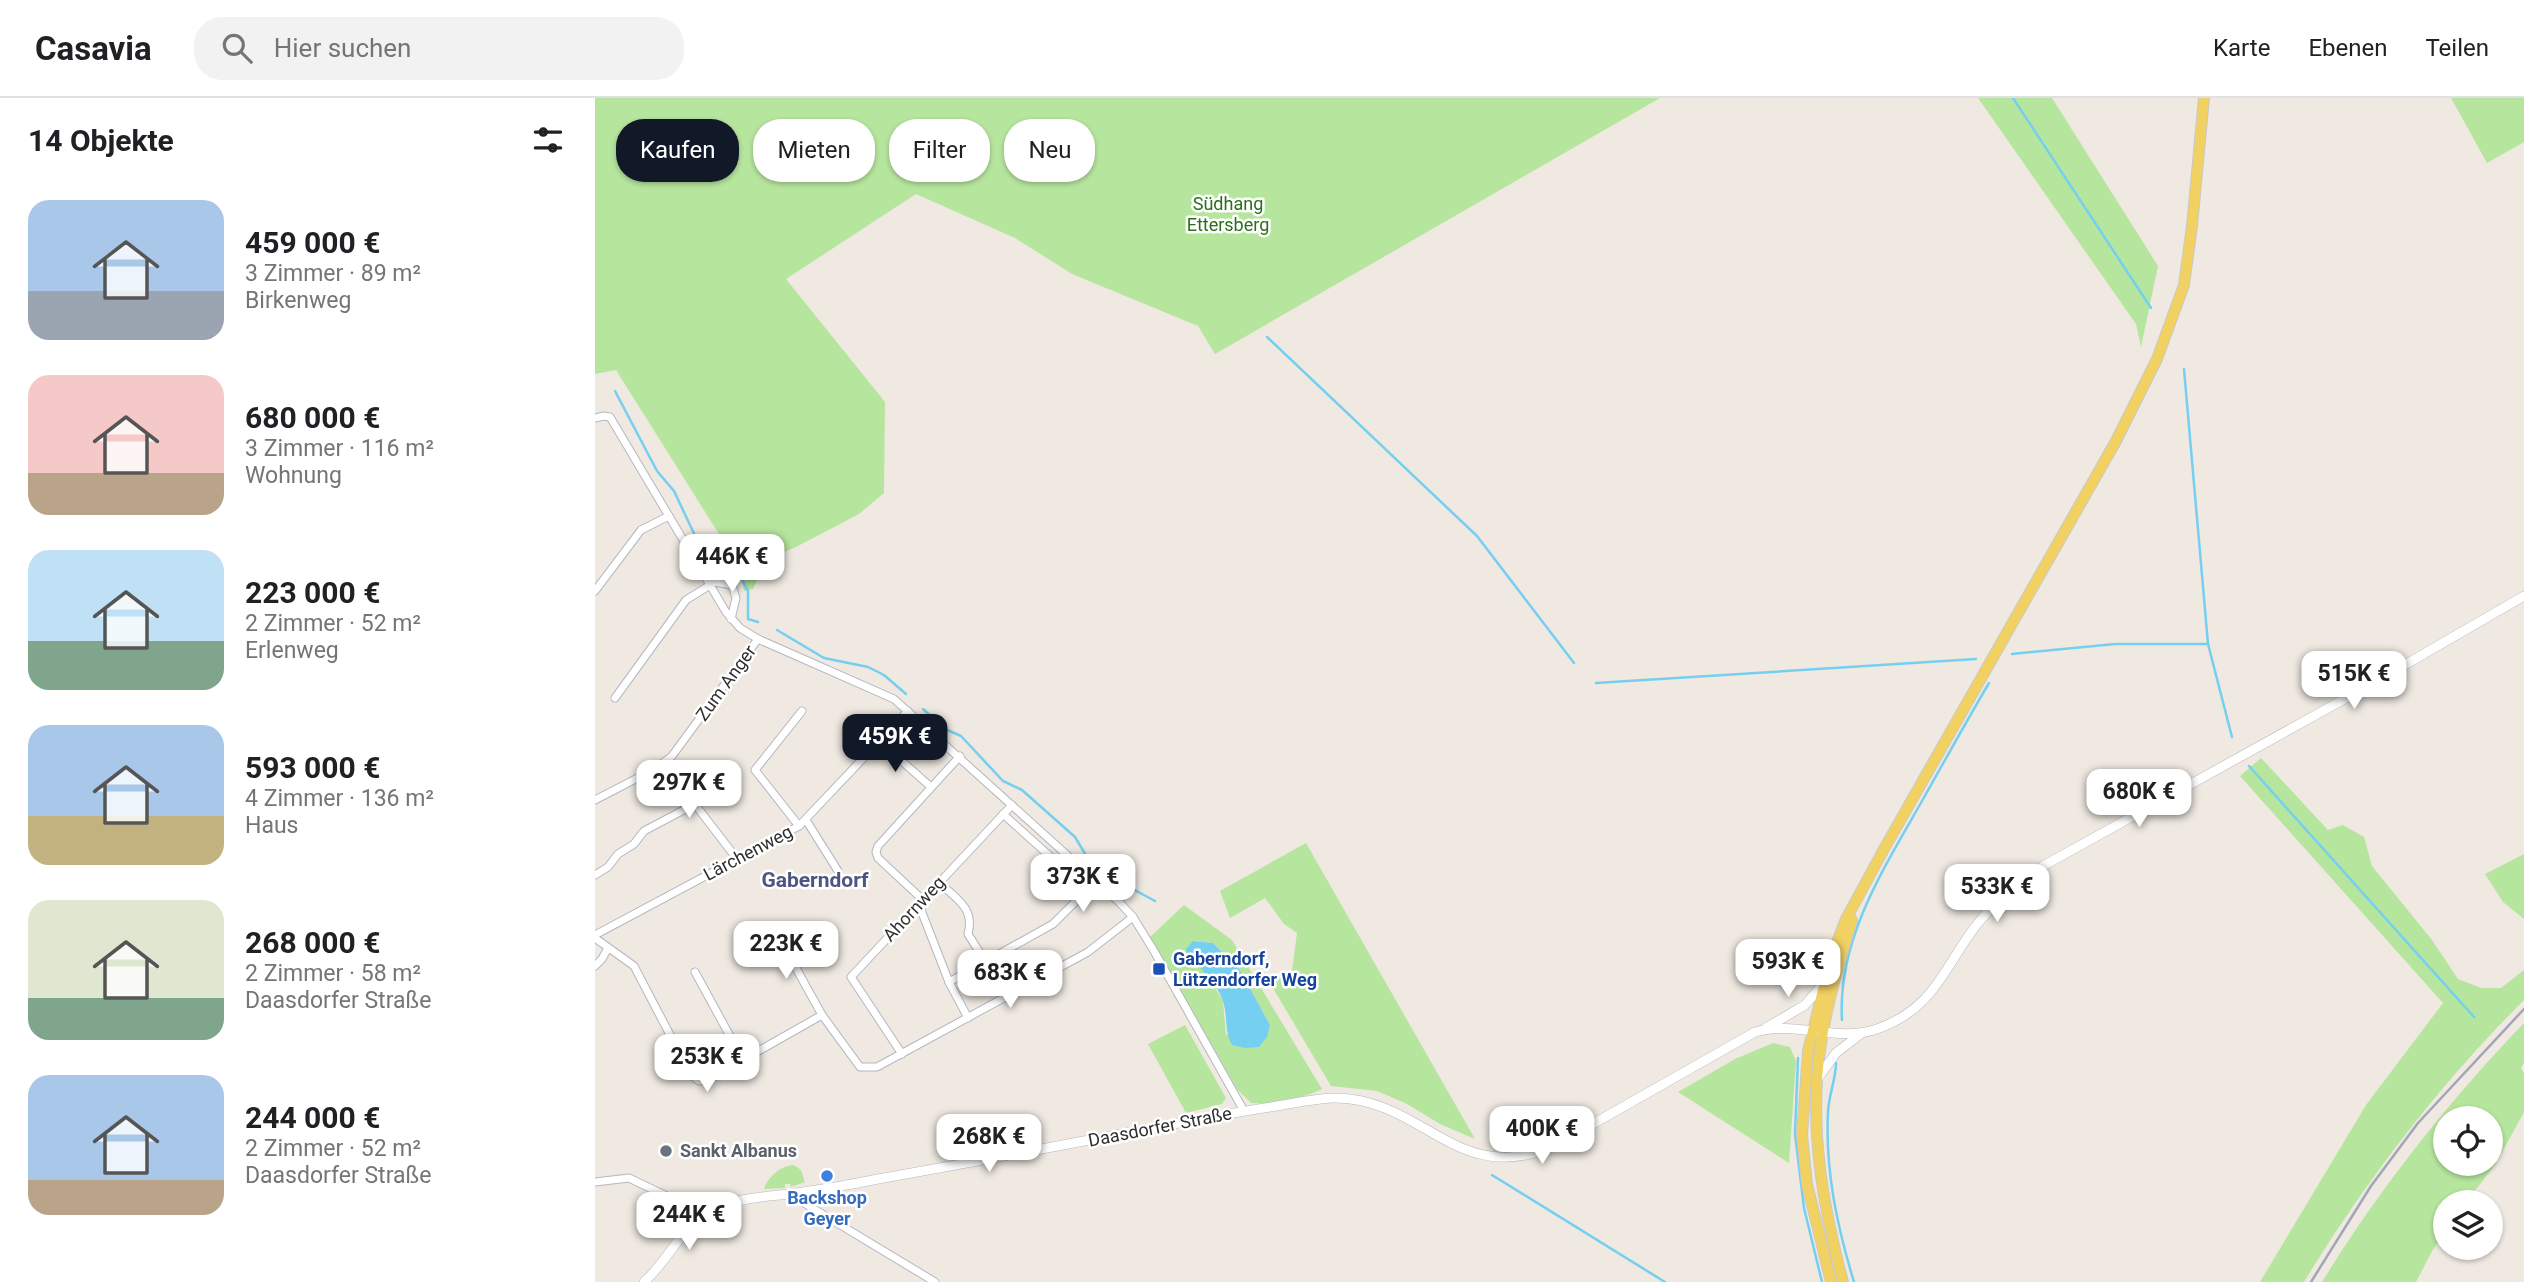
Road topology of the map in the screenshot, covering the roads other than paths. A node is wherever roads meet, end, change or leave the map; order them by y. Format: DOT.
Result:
graph roads {
  1 [pos="2204,98"];
  2 [pos="596,418"];
  3 [pos="669,516"];
  4 [pos="710,584"];
  5 [pos="595,591"];
  6 [pos="2524,596"];
  7 [pos="731,619"];
  8 [pos="758,639"];
  9 [pos="615,698"];
  10 [pos="908,710"];
  11 [pos="802,711"];
  12 [pos="878,740"];
  13 [pos="960,756"];
  14 [pos="664,764"];
  15 [pos="931,787"];
  16 [pos="595,800"];
  17 [pos="695,804"];
  18 [pos="1012,805"];
  19 [pos="1003,814"];
  20 [pos="806,820"];
  21 [pos="799,826"];
  22 [pos="737,859"];
  23 [pos="838,872"];
  24 [pos="595,875"];
  25 [pos="940,883"];
  26 [pos="1862,891"];
  27 [pos="921,902"];
  28 [pos="1133,917"];
  29 [pos="776,932"];
  30 [pos="595,937"];
  31 [pos="608,948"];
  32 [pos="985,961"];
  33 [pos="595,966"];
  34 [pos="695,972"];
  35 [pos="949,982"];
  36 [pos="1824,983"];
  37 [pos="822,1015"];
  38 [pos="968,1018"];
  39 [pos="1763,1030"];
  40 [pos="1817,1032"];
  41 [pos="1863,1033"];
  42 [pos="902,1054"];
  43 [pos="743,1060"];
  44 [pos="1818,1080"];
  45 [pos="1244,1111"];
  46 [pos="595,1182"];
  47 [pos="795,1193"];
  48 [pos="677,1201"];
  49 [pos="725,1205"];
  50 [pos="686,1230"];
  51 [pos="644,1282"];
  52 [pos="935,1282"];
  53 [pos="1831,1282"];
  54 [pos="1843,1282"];
  1 -- 26 [label="main road"];
  2 -- 3 [label="street"];
  3 -- 4 [label="street"];
  3 -- 5 [label="street"];
  4 -- 7 [label="street"];
  4 -- 7 [label="street"];
  4 -- 9 [label="street"];
  6 -- 41 [label="street"];
  7 -- 8 [label="street"];
  8 -- 10 [label="street"];
  8 -- 14 [label="street, Zum Anger"];
  10 -- 12 [label="street, Lärchenweg"];
  10 -- 13 [label="street"];
  11 -- 21 [label="street"];
  12 -- 15 [label="street"];
  12 -- 20 [label="street, Lärchenweg"];
  13 -- 15 [label="street"];
  13 -- 18 [label="street"];
  14 -- 16 [label="street, Zum Anger"];
  14 -- 17 [label="street"];
  15 -- 27 [label="street"];
  17 -- 22 [label="street"];
  17 -- 24 [label="street"];
  18 -- 19 [label="street, Ahornweg"];
  18 -- 28 [label="street"];
  19 -- 25 [label="street, Ahornweg"];
  19 -- 32 [label="street"];
  20 -- 21 [label="street, Lärchenweg"];
  20 -- 23 [label="street"];
  21 -- 22 [label="street, Lärchenweg"];
  22 -- 30 [label="street, Lärchenweg"];
  25 -- 27 [label="street, Ahornweg"];
  25 -- 32 [label="street"];
  26 -- 36 [label="main road"];
  26 -- 40 [label="main road"];
  27 -- 35 [label="street"];
  27 -- 42 [label="street, Ahornweg"];
  28 -- 38 [label="street"];
  28 -- 45 [label="street"];
  29 -- 37 [label="street"];
  30 -- 31 [label="street"];
  31 -- 33 [label="street"];
  31 -- 43 [label="street"];
  32 -- 35 [label="street"];
  34 -- 43 [label="street"];
  35 -- 38 [label="street"];
  36 -- 39 [label="street, Daasdorfer Straße"];
  36 -- 40 [label="main road"];
  37 -- 42 [label="street"];
  37 -- 43 [label="street"];
  38 -- 42 [label="street"];
  39 -- 40 [label="street"];
  39 -- 45 [label="street, Daasdorfer Straße"];
  40 -- 41 [label="street"];
  40 -- 44 [label="main road"];
  40 -- 53 [label="main road"];
  41 -- 44 [label="street"];
  44 -- 54 [label="main road"];
  45 -- 47 [label="street, Daasdorfer Straße"];
  46 -- 48 [label="street"];
  47 -- 49 [label="street, Daasdorfer Straße"];
  47 -- 52 [label="street"];
  48 -- 49 [label="street"];
  48 -- 50 [label="street"];
  49 -- 50 [label="street, Daasdorfer Straße"];
  50 -- 51 [label="street, Daasdorfer Straße"];
}
